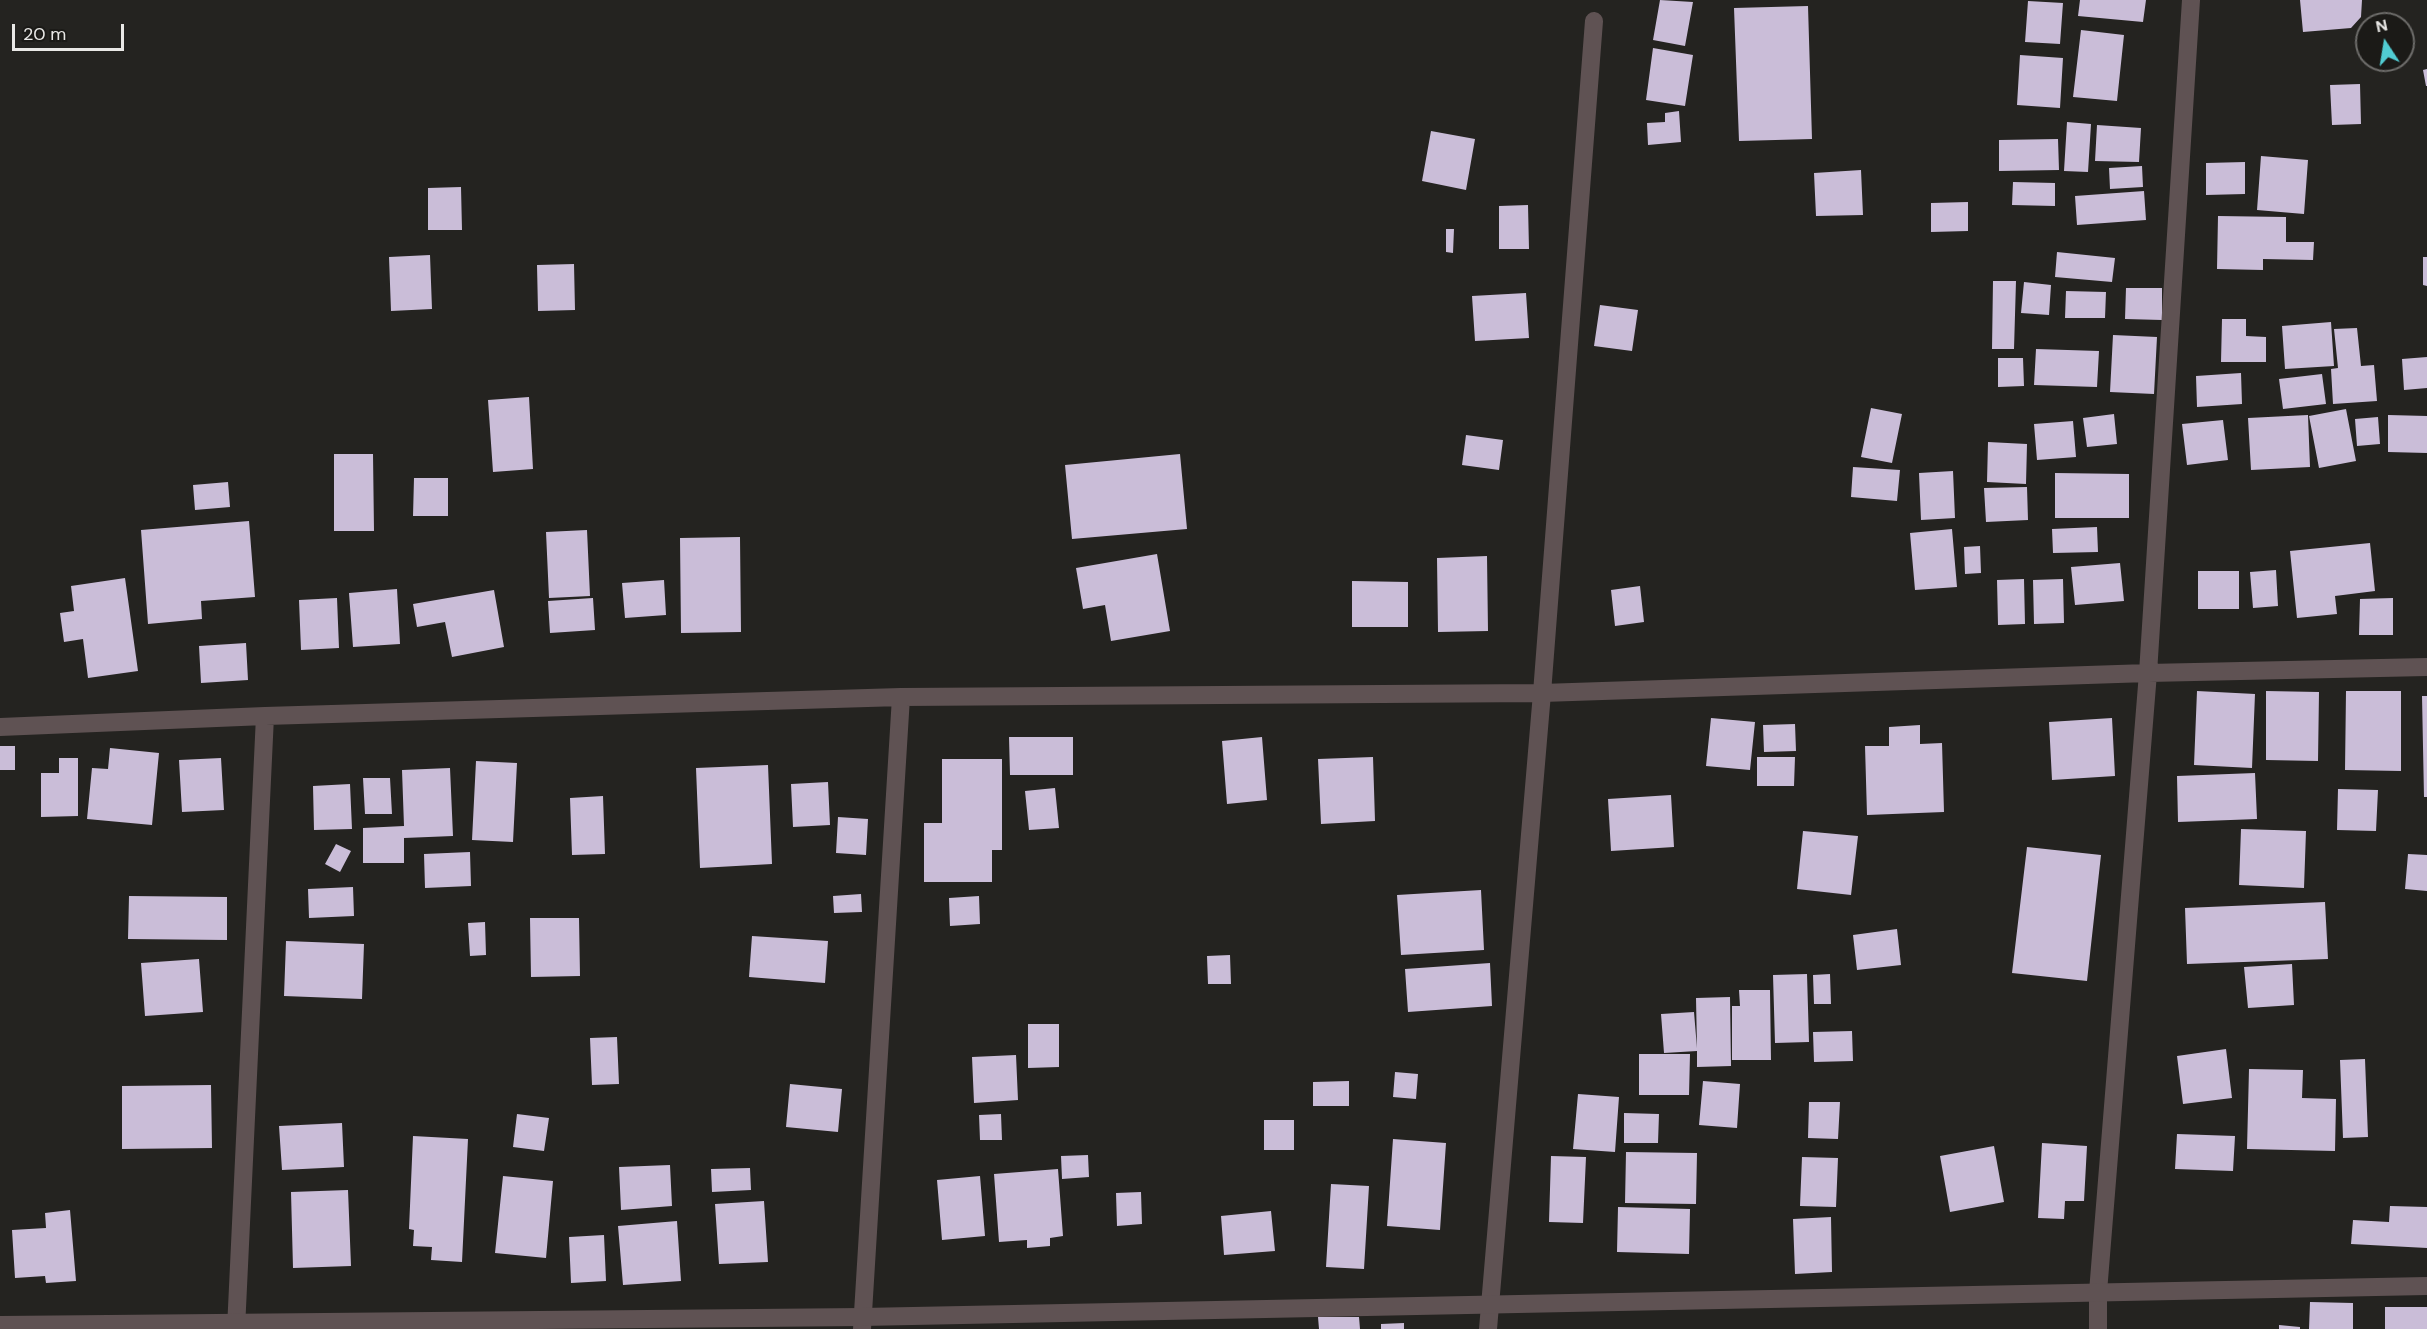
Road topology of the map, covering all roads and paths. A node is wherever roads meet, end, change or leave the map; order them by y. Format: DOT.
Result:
graph roads {
  1 [pos="2191,0"];
  2 [pos="1594,21"];
  3 [pos="2427,668"];
  4 [pos="2148,673"];
  5 [pos="1542,693"];
  6 [pos="901,697"];
  7 [pos="264,716"];
  8 [pos="0,727"];
  9 [pos="2427,1286"];
  10 [pos="2098,1292"];
  11 [pos="1489,1304"];
  12 [pos="862,1323"];
  13 [pos="0,1325"];
  14 [pos="236,1326"];
  15 [pos="1488,1329"];
  16 [pos="2097,1329"];
  1 -- 4 [label="street"];
  2 -- 5 [label="street"];
  3 -- 4 [label="street"];
  4 -- 5 [label="street"];
  4 -- 10 [label="street"];
  5 -- 6 [label="street"];
  5 -- 11 [label="street"];
  6 -- 7 [label="street"];
  6 -- 12 [label="street"];
  7 -- 8 [label="street"];
  7 -- 14 [label="street"];
  9 -- 10 [label="street"];
  10 -- 11 [label="street"];
  10 -- 16 [label="street"];
  11 -- 12 [label="street"];
  11 -- 15 [label="street"];
  12 -- 14 [label="street"];
  13 -- 14 [label="street"];
}
